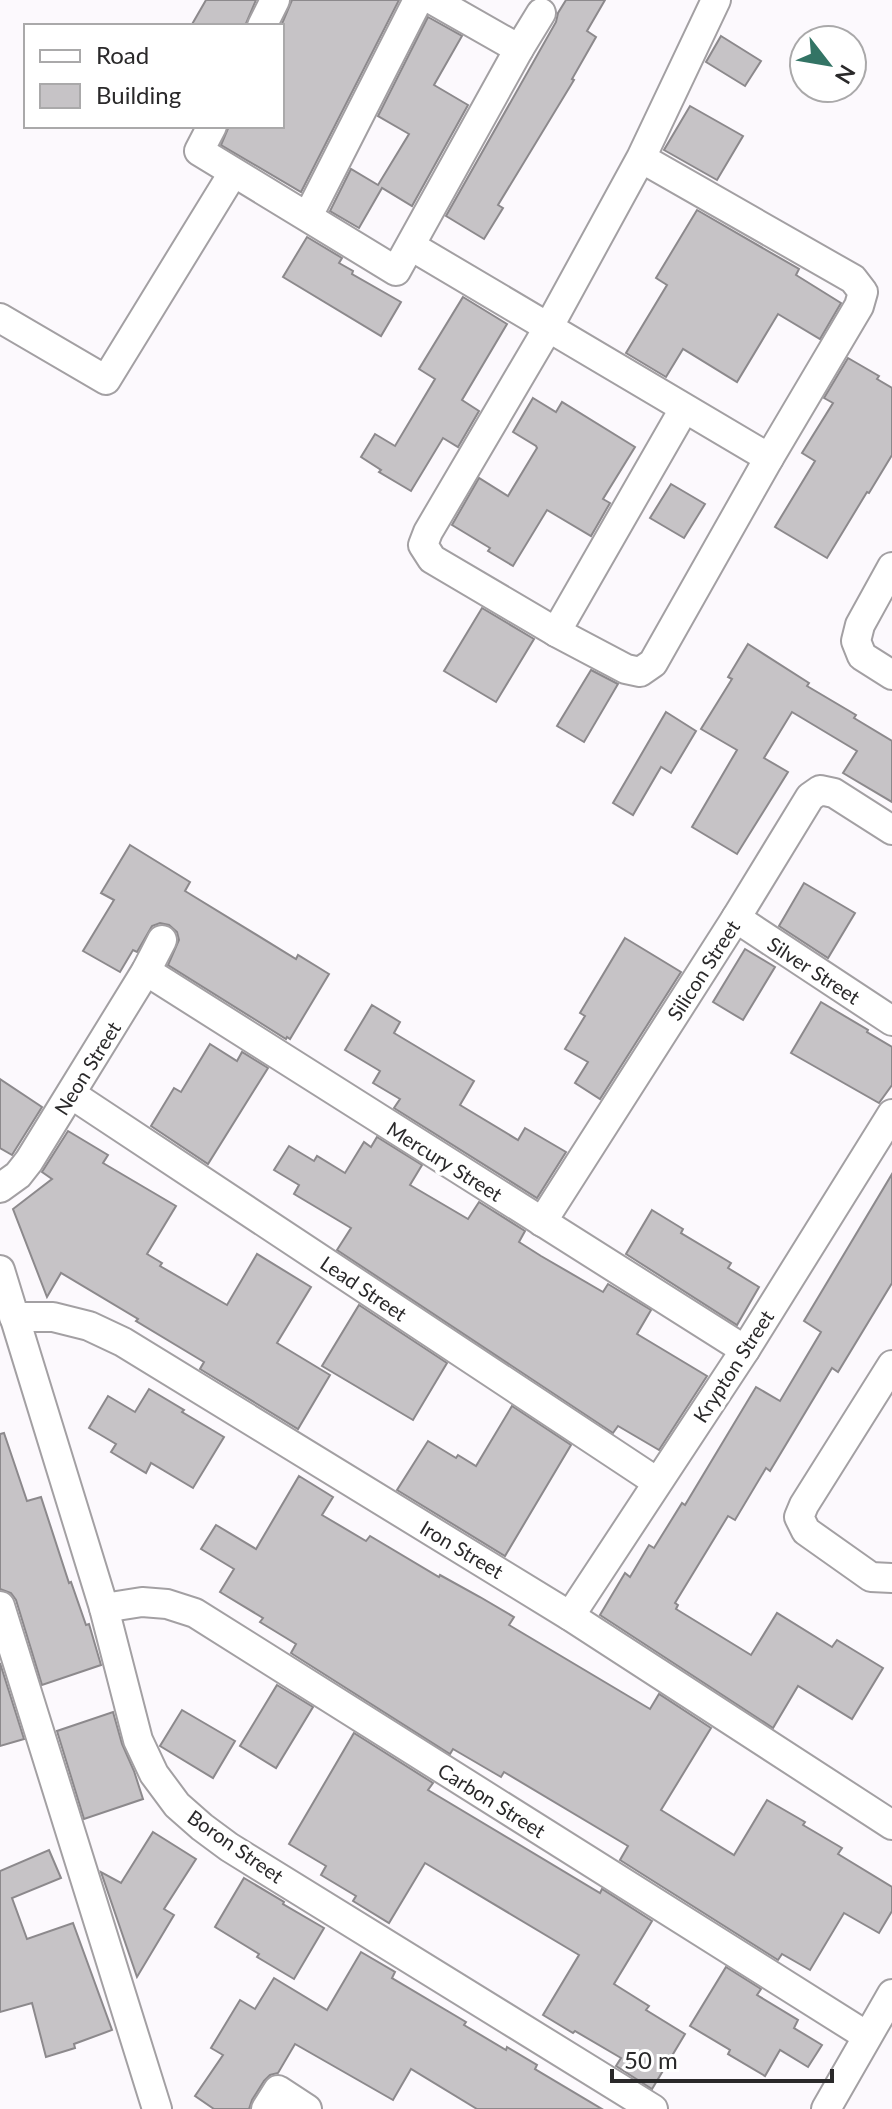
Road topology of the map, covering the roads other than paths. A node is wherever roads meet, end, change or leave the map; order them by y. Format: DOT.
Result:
graph roads {
  1 [pos="275,0"];
  2 [pos="418,0"];
  3 [pos="433,0"];
  4 [pos="716,0"];
  5 [pos="541,13"];
  6 [pos="263,24"];
  7 [pos="519,49"];
  8 [pos="211,128"];
  9 [pos="641,158"];
  10 [pos="233,173"];
  11 [pos="308,216"];
  12 [pos="411,246"];
  13 [pos="0,318"];
  14 [pos="548,328"];
  15 [pos="684,409"];
  16 [pos="769,458"];
  17 [pos="892,567"];
  18 [pos="556,632"];
  19 [pos="892,675"];
  20 [pos="892,830"];
  21 [pos="736,918"];
  22 [pos="162,940"];
  23 [pos="146,971"];
  24 [pos="892,1021"];
  25 [pos="71,1094"];
  26 [pos="892,1114"];
  27 [pos="0,1188"];
  28 [pos="542,1222"];
  29 [pos="0,1270"];
  30 [pos="14,1317"];
  31 [pos="745,1350"];
  32 [pos="892,1365"];
  33 [pos="657,1482"];
  34 [pos="892,1578"];
  35 [pos="0,1606"];
  36 [pos="104,1608"];
  37 [pos="570,1616"];
  38 [pos="892,1825"];
  39 [pos="892,1994"];
  40 [pos="867,2036"];
  41 [pos="157,2109"];
  42 [pos="266,2109"];
  43 [pos="307,2109"];
  44 [pos="653,2109"];
  45 [pos="826,2109"];
  1 -- 6 [label="street"];
  2 -- 11 [label="street"];
  3 -- 7 [label="street"];
  4 -- 9 [label="street"];
  5 -- 7 [label="street"];
  7 -- 12 [label="street"];
  8 -- 10 [label="street"];
  9 -- 14 [label="street"];
  9 -- 16 [label="street"];
  10 -- 11 [label="street"];
  10 -- 13 [label="street"];
  11 -- 12 [label="street"];
  12 -- 14 [label="street"];
  14 -- 15 [label="street"];
  14 -- 18 [label="street"];
  15 -- 16 [label="street"];
  15 -- 18 [label="street"];
  16 -- 18 [label="street"];
  17 -- 19 [label="street"];
  20 -- 21 [label="street, Silicon Street"];
  21 -- 24 [label="street, Silver Street"];
  21 -- 28 [label="street, Silicon Street"];
  22 -- 23 [label="street, Neon Street"];
  23 -- 25 [label="street, Neon Street"];
  23 -- 28 [label="street, Mercury Street"];
  25 -- 27 [label="street, Neon Street"];
  25 -- 33 [label="street, Lead Street"];
  26 -- 31 [label="street, Krypton Street"];
  28 -- 31 [label="street, Mercury Street"];
  29 -- 30 [label="street, Boron Street"];
  30 -- 36 [label="street, Boron Street"];
  30 -- 37 [label="street, Iron Street"];
  31 -- 33 [label="street, Krypton Street"];
  32 -- 34 [label="street"];
  33 -- 37 [label="street, Krypton Street"];
  35 -- 41 [label="street"];
  36 -- 40 [label="street, Carbon Street"];
  36 -- 44 [label="street, Boron Street"];
  37 -- 38 [label="street, Iron Street"];
  39 -- 40 [label="street"];
  40 -- 45 [label="street"];
  42 -- 43 [label="street"];
}
